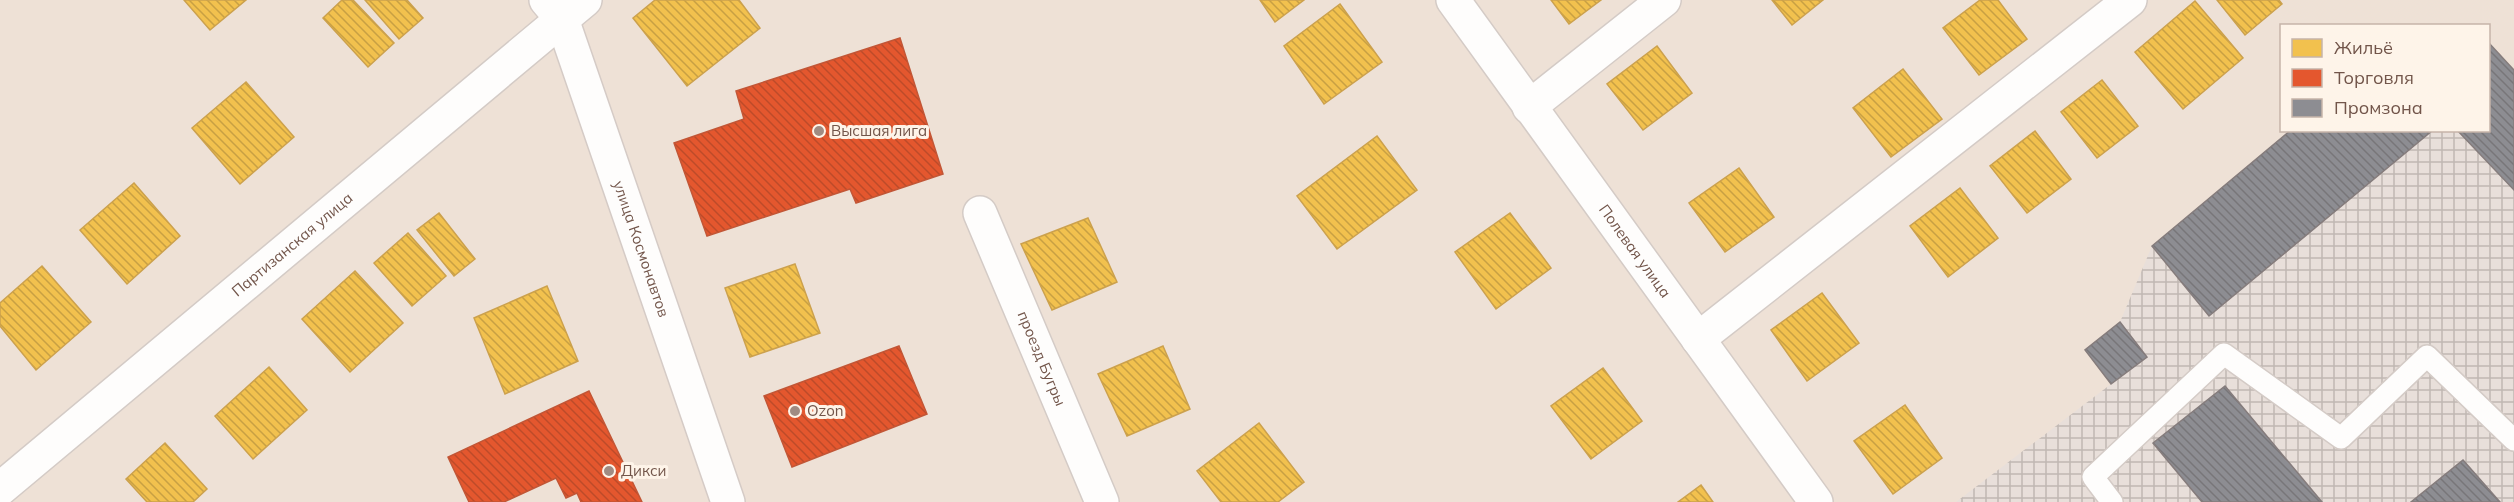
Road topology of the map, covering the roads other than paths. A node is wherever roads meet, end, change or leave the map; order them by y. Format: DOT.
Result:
graph roads {
  1 [pos="1453,0"];
  2 [pos="1664,0"];
  3 [pos="2130,0"];
  4 [pos="564,6"];
  5 [pos="1529,107"];
  6 [pos="980,213"];
  7 [pos="1698,339"];
  8 [pos="2514,440"];
  9 [pos="0,489"];
  10 [pos="728,502"];
  11 [pos="1102,502"];
  12 [pos="1816,502"];
  13 [pos="2112,502"];
  1 -- 5 [label="street, Полевая улица"];
  2 -- 5 [label="street"];
  3 -- 7 [label="street"];
  4 -- 9 [label="street, Партизанская улица"];
  4 -- 10 [label="street, улица Космонавтов"];
  5 -- 7 [label="street, Полевая улица"];
  6 -- 11 [label="street, проезд Бугры"];
  7 -- 12 [label="street, Полевая улица"];
  8 -- 13 [label="lane"];
}
